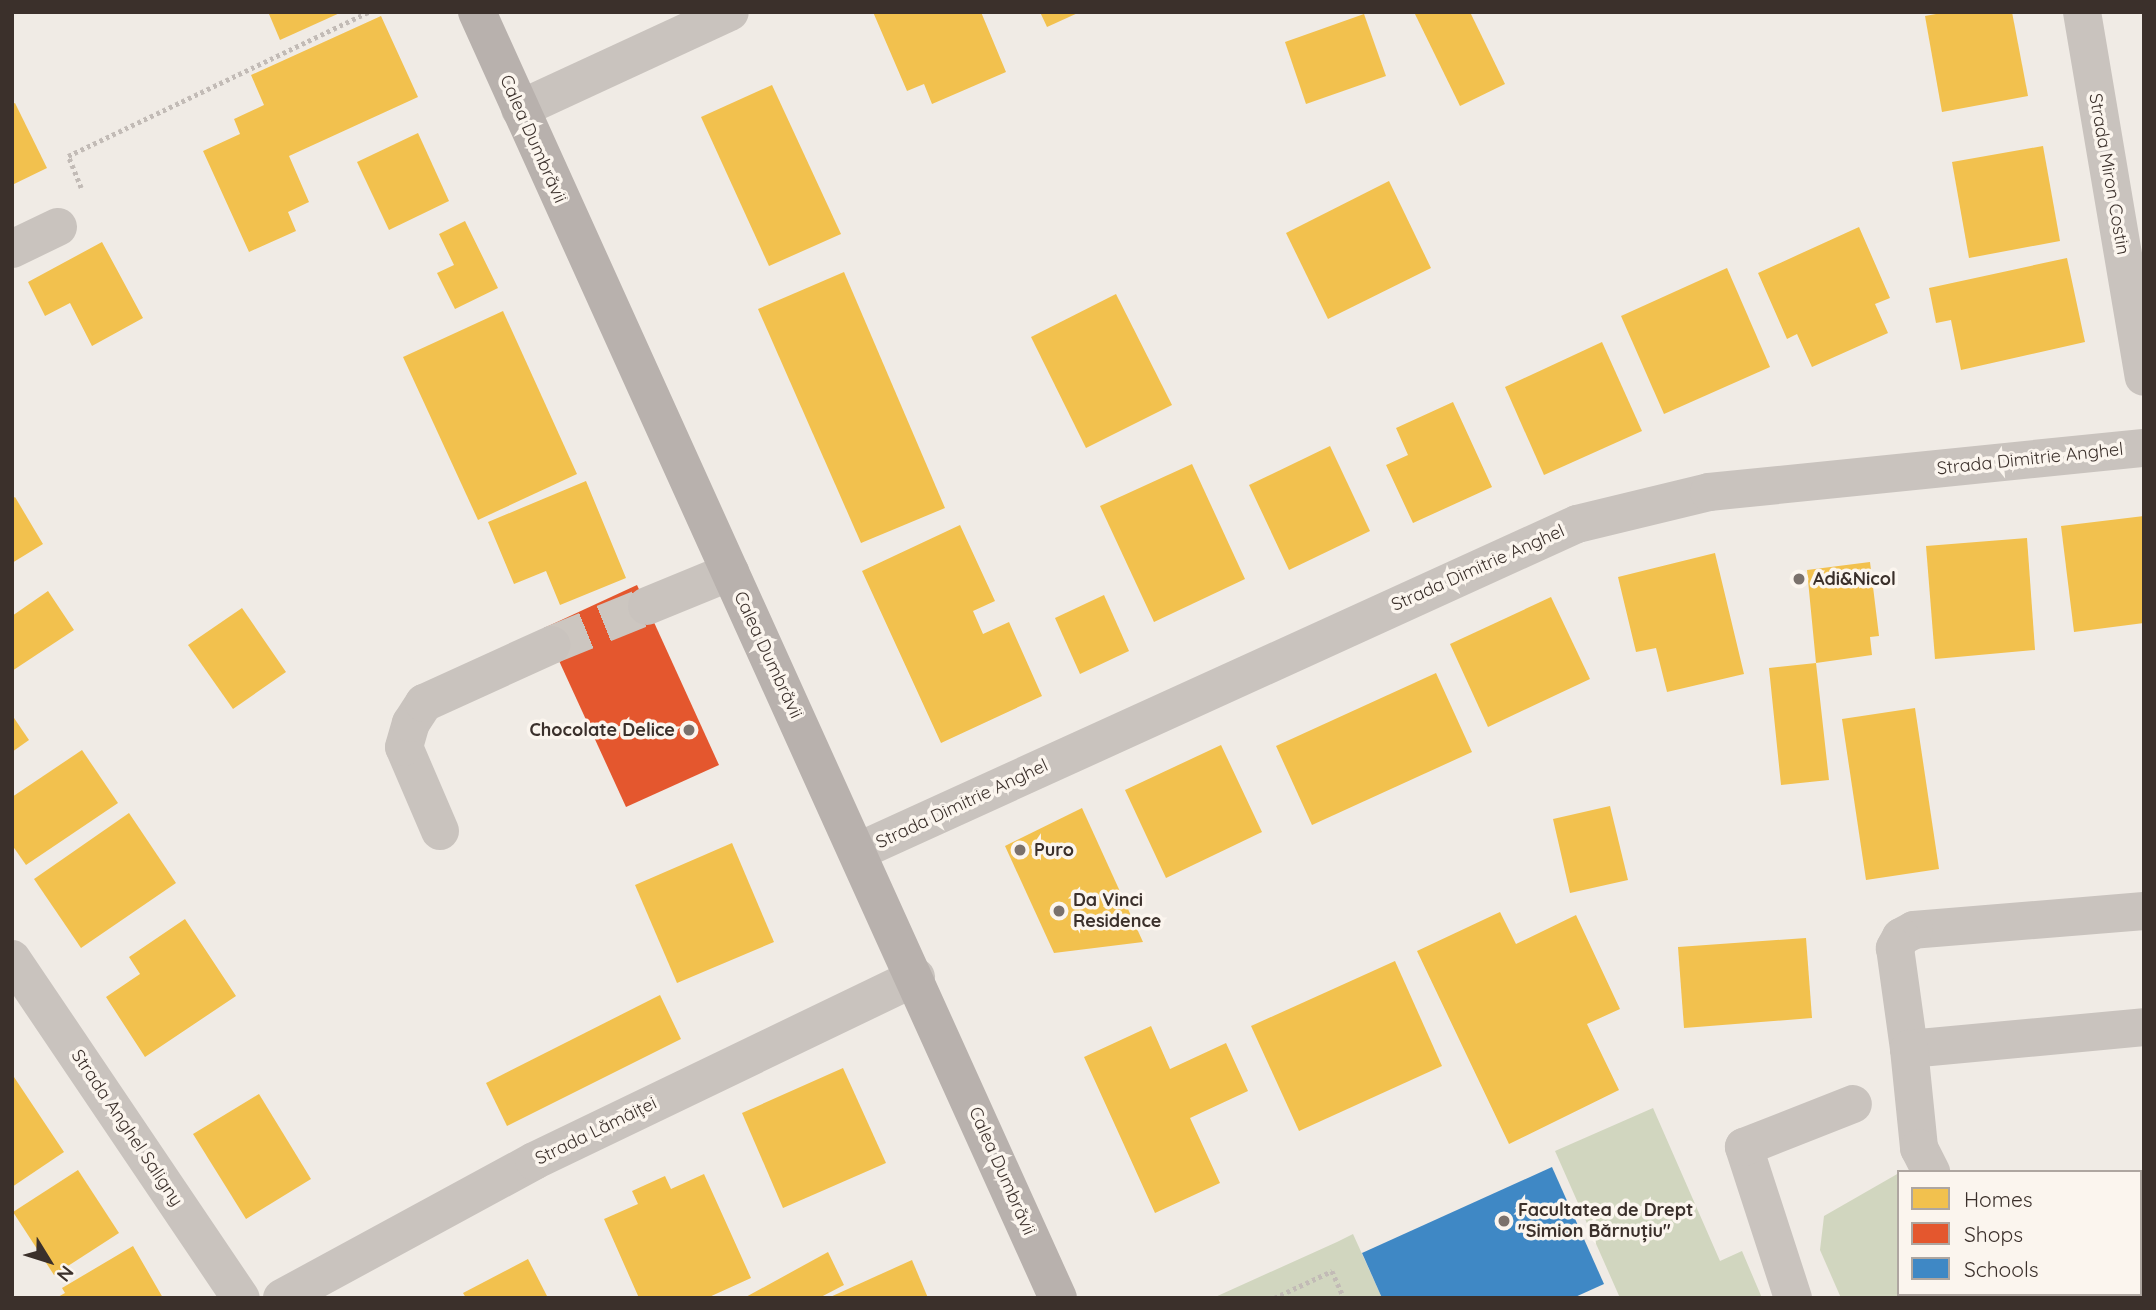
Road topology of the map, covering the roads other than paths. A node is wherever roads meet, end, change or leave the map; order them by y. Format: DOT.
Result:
graph roads {
  1 [pos="477,12"];
  2 [pos="730,12"];
  3 [pos="2082,12"];
  4 [pos="520,109"];
  5 [pos="58,227"];
  6 [pos="12,249"];
  7 [pos="2144,377"];
  8 [pos="2144,448"];
  9 [pos="730,572"];
  10 [pos="647,606"];
  11 [pos="551,645"];
  12 [pos="440,831"];
  13 [pos="859,851"];
  14 [pos="2144,911"];
  15 [pos="12,959"];
  16 [pos="916,977"];
  17 [pos="2144,1027"];
  18 [pos="1909,1049"];
  19 [pos="1853,1104"];
  20 [pos="1930,1170"];
  21 [pos="241,1298"];
  22 [pos="282,1298"];
  23 [pos="1058,1298"];
  24 [pos="1793,1298"];
  1 -- 4 [label="main road, Calea Dumbrăvii"];
  2 -- 4 [label="street"];
  3 -- 7 [label="street, Strada Miron Costin"];
  4 -- 9 [label="main road, Calea Dumbrăvii"];
  5 -- 6 [label="street"];
  8 -- 13 [label="street, Strada Dimitrie Anghel"];
  9 -- 10 [label="street"];
  9 -- 13 [label="main road, Calea Dumbrăvii"];
  11 -- 12 [label="street"];
  13 -- 16 [label="main road, Calea Dumbrăvii"];
  14 -- 18 [label="street"];
  15 -- 21 [label="street, Strada Anghel Saligny"];
  16 -- 22 [label="street, Strada Lămâiței"];
  16 -- 23 [label="main road, Calea Dumbrăvii"];
  17 -- 18 [label="street"];
  18 -- 20 [label="street"];
  19 -- 24 [label="street"];
}
